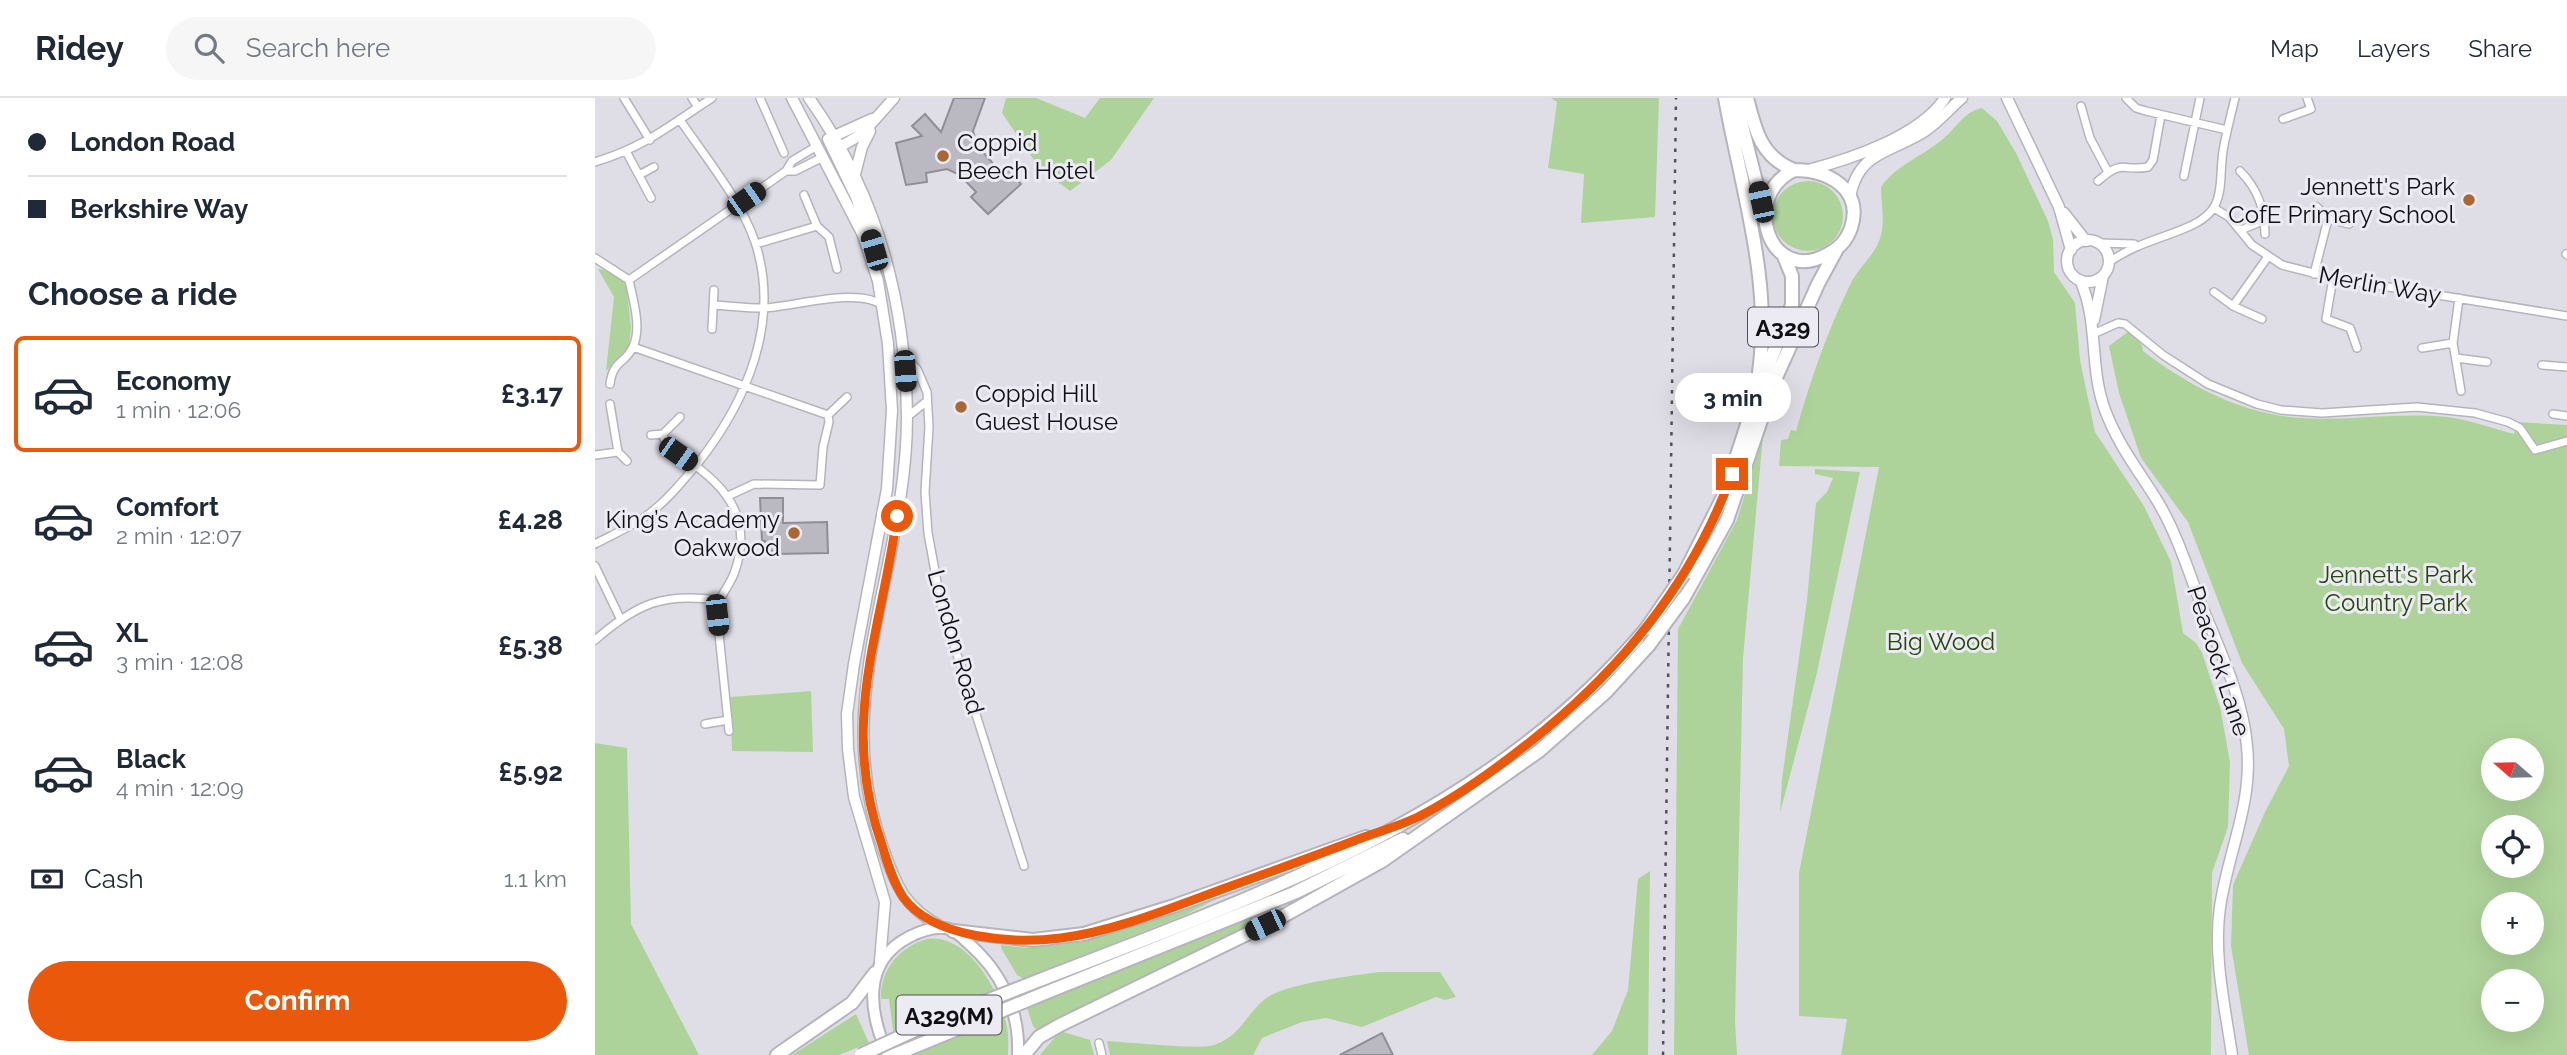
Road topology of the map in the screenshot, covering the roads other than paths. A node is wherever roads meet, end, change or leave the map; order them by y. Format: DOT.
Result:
graph roads {
  1 [pos="624,98"];
  2 [pos="692,98"];
  3 [pos="712,98"];
  4 [pos="760,98"];
  5 [pos="792,98"];
  6 [pos="809,98"];
  7 [pos="894,98"];
  8 [pos="1725,98"];
  9 [pos="1735,98"];
  10 [pos="1747,98"];
  11 [pos="1944,98"];
  12 [pos="1962,98"];
  13 [pos="1998,98"];
  14 [pos="2007,98"];
  15 [pos="2126,98"];
  16 [pos="2200,98"];
  17 [pos="2235,98"];
  18 [pos="2307,98"];
  19 [pos="2081,106"];
  20 [pos="698,107"];
  21 [pos="2012,110"];
  22 [pos="2161,115"];
  23 [pos="879,116"];
  24 [pos="2283,119"];
  25 [pos="680,120"];
  26 [pos="2195,123"];
  27 [pos="2227,130"];
  28 [pos="831,137"];
  29 [pos="650,140"];
  30 [pos="817,146"];
  31 [pos="838,148"];
  32 [pos="627,153"];
  33 [pos="784,153"];
  34 [pos="823,157"];
  35 [pos="595,162"];
  36 [pos="654,167"];
  37 [pos="1800,170"];
  38 [pos="786,171"];
  39 [pos="2240,171"];
  40 [pos="2108,172"];
  41 [pos="855,174"];
  42 [pos="639,175"];
  43 [pos="2184,176"];
  44 [pos="2098,181"];
  45 [pos="804,195"];
  46 [pos="1850,197"];
  47 [pos="651,198"];
  48 [pos="737,206"];
  49 [pos="2059,207"];
  50 [pos="2317,207"];
  51 [pos="2214,208"];
  52 [pos="1765,217"];
  53 [pos="2329,219"];
  54 [pos="2265,220"];
  55 [pos="2349,224"];
  56 [pos="817,226"];
  57 [pos="2241,230"];
  58 [pos="2265,234"];
  59 [pos="2086,241"];
  60 [pos="2099,243"];
  61 [pos="756,244"];
  62 [pos="2138,244"];
  63 [pos="1837,249"];
  64 [pos="2071,250"];
  65 [pos="1783,254"];
  66 [pos="595,258"];
  67 [pos="2267,258"];
  68 [pos="2109,261"];
  69 [pos="872,262"];
  70 [pos="837,269"];
  71 [pos="2314,274"];
  72 [pos="2103,276"];
  73 [pos="2333,278"];
  74 [pos="629,280"];
  75 [pos="2080,280"];
  76 [pos="714,290"];
  77 [pos="2214,292"];
  78 [pos="2459,298"];
  79 [pos="714,305"];
  80 [pos="883,306"];
  81 [pos="2233,306"];
  82 [pos="764,308"];
  83 [pos="2567,316"];
  84 [pos="2262,319"];
  85 [pos="712,329"];
  86 [pos="2093,331"];
  87 [pos="2453,343"];
  88 [pos="633,347"];
  89 [pos="2357,348"];
  90 [pos="2422,348"];
  91 [pos="904,355"];
  92 [pos="2456,358"];
  93 [pos="2487,362"];
  94 [pos="2542,365"];
  95 [pos="2567,367"];
  96 [pos="610,384"];
  97 [pos="747,386"];
  98 [pos="2461,391"];
  99 [pos="847,397"];
  100 [pos="1755,400"];
  101 [pos="927,401"];
  102 [pos="610,404"];
  103 [pos="916,410"];
  104 [pos="928,413"];
  105 [pos="2553,414"];
  106 [pos="828,415"];
  107 [pos="2567,416"];
  108 [pos="680,417"];
  109 [pos="907,417"];
  110 [pos="663,434"];
  111 [pos="651,435"];
  112 [pos="2567,441"];
  113 [pos="618,452"];
  114 [pos="595,455"];
  115 [pos="627,461"];
  116 [pos="695,466"];
  117 [pos="728,496"];
  118 [pos="595,544"];
  119 [pos="595,566"];
  120 [pos="718,600"];
  121 [pos="620,618"];
  122 [pos="595,640"];
  123 [pos="728,720"];
  124 [pos="705,724"];
  125 [pos="729,731"];
  126 [pos="1458,808"];
  127 [pos="1417,817"];
  128 [pos="1024,866"];
  129 [pos="948,929"];
  130 [pos="877,967"];
  131 [pos="1042,986"];
  132 [pos="1099,1043"];
  133 [pos="778,1055"];
  134 [pos="861,1055"];
  135 [pos="888,1055"];
  136 [pos="894,1055"];
  137 [pos="1018,1055"];
  138 [pos="1024,1055"];
  139 [pos="1102,1055"];
  140 [pos="2232,1055"];
  1 -- 29 [label="street"];
  2 -- 20 [label="street"];
  3 -- 20 [label="street"];
  4 -- 33 [label="street"];
  5 -- 30 [label="main road"];
  6 -- 28 [label="main road"];
  7 -- 23 [label="main road"];
  8 -- 100 [label="highway, A329"];
  9 -- 52 [label="highway, A329"];
  10 -- 37 [label="highway"];
  11 -- 37 [label="main road"];
  12 -- 46 [label="main road"];
  13 -- 21 [label="main road"];
  14 -- 21 [label="main road"];
  15 -- 22 [label="street"];
  16 -- 26 [label="street"];
  17 -- 27 [label="street"];
  18 -- 24 [label="street"];
  19 -- 40 [label="street"];
  20 -- 25 [label="street"];
  21 -- 49 [label="main road"];
  22 -- 26 [label="street"];
  22 -- 40 [label="street"];
  23 -- 28 [label="main road"];
  23 -- 31 [label="main road"];
  23 -- 41 [label="main road"];
  25 -- 29 [label="street"];
  25 -- 48 [label="street"];
  26 -- 27 [label="street"];
  26 -- 43 [label="street"];
  27 -- 51 [label="street"];
  28 -- 30 [label="main road"];
  28 -- 31 [label="main road"];
  29 -- 32 [label="street"];
  30 -- 34 [label="main road"];
  30 -- 38 [label="street"];
  31 -- 34 [label="main road"];
  31 -- 41 [label="main road, London Road"];
  31 -- 69 [label="main road"];
  32 -- 35 [label="street"];
  32 -- 42 [label="street"];
  34 -- 38 [label="street"];
  34 -- 69 [label="main road"];
  36 -- 42 [label="street"];
  37 -- 46 [label="highway"];
  37 -- 52 [label="highway"];
  38 -- 48 [label="street"];
  39 -- 54 [label="street"];
  40 -- 44 [label="street"];
  41 -- 91 [label="main road, London Road"];
  42 -- 47 [label="street"];
  45 -- 56 [label="street"];
  46 -- 63 [label="highway, A329"];
  48 -- 61 [label="street"];
  48 -- 74 [label="street"];
  49 -- 59 [label="main road"];
  49 -- 64 [label="main road"];
  50 -- 53 [label="street"];
  51 -- 57 [label="street, Merlin Way"];
  51 -- 62 [label="street"];
  52 -- 65 [label="highway, A329"];
  53 -- 55 [label="street"];
  53 -- 71 [label="street"];
  54 -- 57 [label="street"];
  54 -- 58 [label="street"];
  56 -- 61 [label="street"];
  56 -- 70 [label="street"];
  57 -- 67 [label="street, Merlin Way"];
  59 -- 60 [label="main road"];
  59 -- 64 [label="main road"];
  60 -- 62 [label="street"];
  60 -- 68 [label="main road"];
  61 -- 82 [label="street"];
  62 -- 68 [label="street"];
  63 -- 65 [label="highway"];
  63 -- 126 [label="highway, A329, bridge"];
  64 -- 75 [label="main road"];
  65 -- 100 [label="highway, A329"];
  66 -- 74 [label="street"];
  67 -- 71 [label="street, Merlin Way"];
  67 -- 81 [label="street"];
  68 -- 72 [label="main road"];
  69 -- 80 [label="main road"];
  71 -- 73 [label="street, Merlin Way"];
  72 -- 75 [label="main road"];
  72 -- 86 [label="main road, Peacock Lane"];
  73 -- 78 [label="street, Merlin Way"];
  73 -- 89 [label="street"];
  74 -- 88 [label="street"];
  75 -- 86 [label="main road, Peacock Lane"];
  76 -- 79 [label="street"];
  77 -- 81 [label="street"];
  78 -- 83 [label="street, Merlin Way"];
  78 -- 87 [label="street"];
  79 -- 82 [label="street"];
  79 -- 85 [label="street"];
  80 -- 82 [label="street"];
  80 -- 130 [label="main road"];
  81 -- 84 [label="street"];
  82 -- 97 [label="street"];
  86 -- 112 [label="street"];
  86 -- 140 [label="main road, Peacock Lane"];
  87 -- 90 [label="street"];
  87 -- 92 [label="street"];
  88 -- 96 [label="street"];
  88 -- 97 [label="street"];
  91 -- 101 [label="street, London Road"];
  91 -- 109 [label="main road, London Road"];
  92 -- 93 [label="street"];
  92 -- 98 [label="street"];
  94 -- 95 [label="street"];
  97 -- 106 [label="street"];
  97 -- 116 [label="street"];
  99 -- 106 [label="street"];
  100 -- 127 [label="highway, A329, bridge"];
  101 -- 103 [label="street"];
  101 -- 104 [label="street, London Road"];
  102 -- 113 [label="street"];
  103 -- 104 [label="street"];
  103 -- 109 [label="street"];
  104 -- 128 [label="street, London Road"];
  105 -- 107 [label="street"];
  106 -- 117 [label="street"];
  108 -- 110 [label="street"];
  109 -- 129 [label="main road, London Road"];
  110 -- 111 [label="street"];
  110 -- 116 [label="street"];
  113 -- 114 [label="street"];
  113 -- 115 [label="street"];
  116 -- 117 [label="street"];
  116 -- 118 [label="street"];
  117 -- 120 [label="street"];
  119 -- 121 [label="street"];
  120 -- 121 [label="street"];
  120 -- 123 [label="street"];
  121 -- 122 [label="street"];
  123 -- 124 [label="street"];
  123 -- 125 [label="street"];
  126 -- 131 [label="highway, A329(M)"];
  126 -- 138 [label="highway, A329"];
  127 -- 129 [label="highway, A329"];
  127 -- 131 [label="highway, A329(M)"];
  129 -- 130 [label="main road"];
  129 -- 137 [label="main road"];
  130 -- 133 [label="highway, A329(M)"];
  130 -- 135 [label="main road"];
  131 -- 134 [label="highway, A329(M), bridge"];
  131 -- 136 [label="highway, A329(M), bridge"];
  132 -- 139 [label="street"];
}
